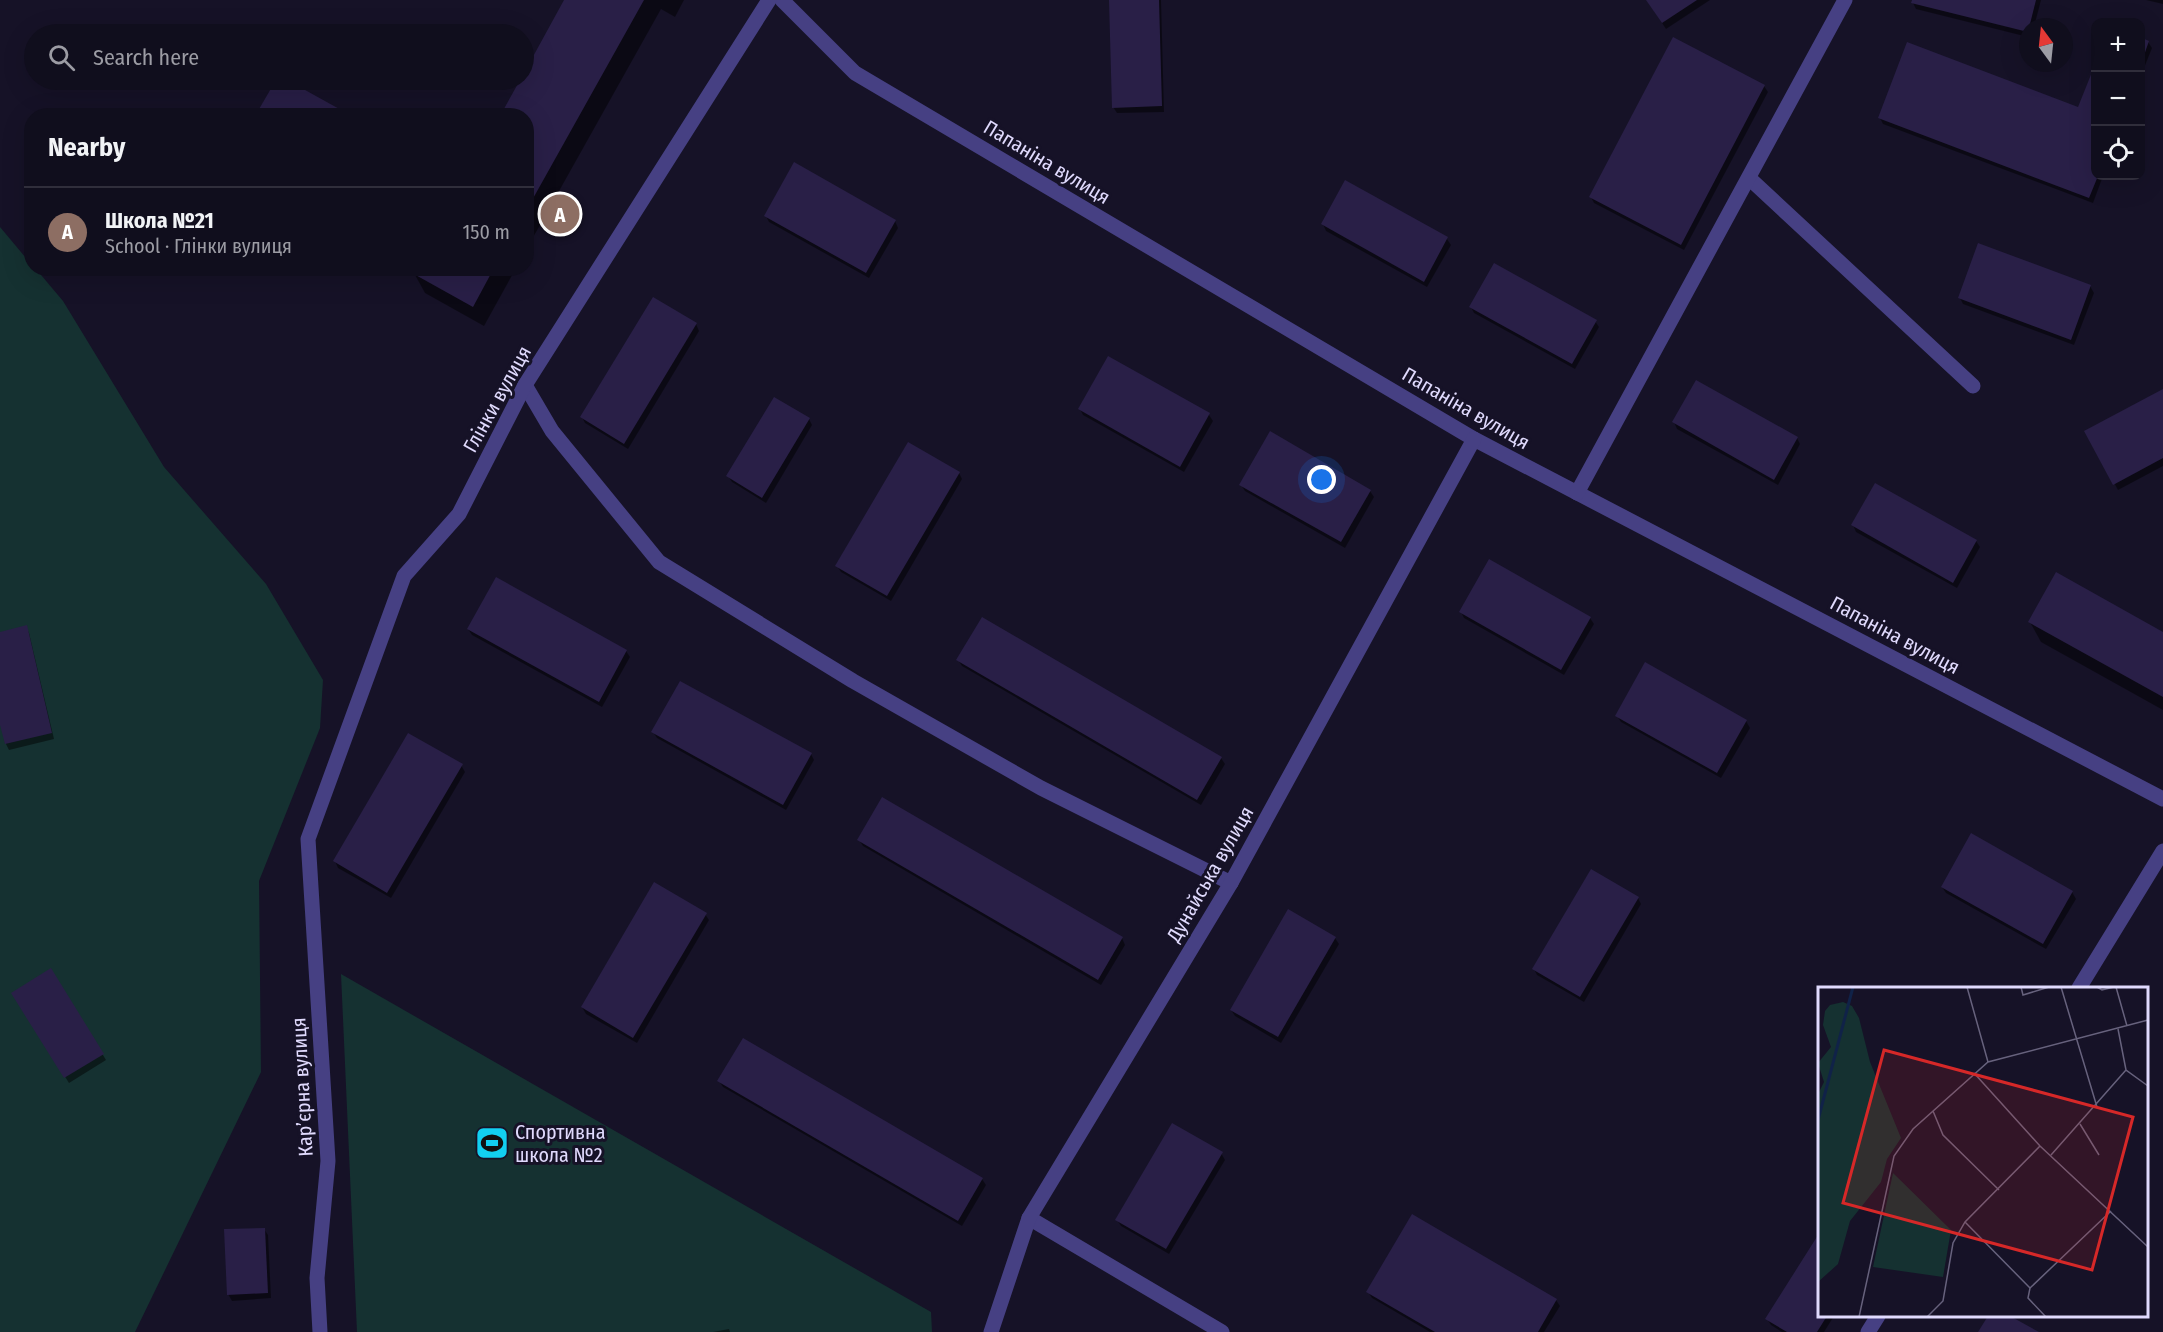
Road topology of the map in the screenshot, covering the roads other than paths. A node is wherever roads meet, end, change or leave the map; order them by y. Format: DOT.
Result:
graph roads {
  1 [pos="770,0"];
  2 [pos="782,0"];
  3 [pos="1844,1"];
  4 [pos="1749,178"];
  5 [pos="525,385"];
  6 [pos="1973,386"];
  7 [pos="1474,439"];
  8 [pos="1577,493"];
  9 [pos="2163,799"];
  10 [pos="308,839"];
  11 [pos="2163,851"];
  12 [pos="1231,883"];
  13 [pos="2080,987"];
  14 [pos="1029,1218"];
  15 [pos="1877,1317"];
  16 [pos="320,1332"];
  17 [pos="991,1332"];
  18 [pos="1222,1332"];
  19 [pos="1868,1332"];
  1 -- 5 [label="street, Глінки вулиця"];
  2 -- 7 [label="street, Папаніна вулиця"];
  3 -- 4 [label="street"];
  4 -- 6 [label="street"];
  4 -- 8 [label="street"];
  5 -- 10 [label="street, Глінки вулиця"];
  5 -- 12 [label="street"];
  7 -- 8 [label="street, Папаніна вулиця"];
  7 -- 12 [label="street, Дунайська вулиця"];
  8 -- 9 [label="street, Папаніна вулиця"];
  10 -- 16 [label="street, Кар’єрна вулиця"];
  11 -- 13 [label="street"];
  12 -- 14 [label="street, Дунайська вулиця"];
  14 -- 17 [label="street, Дунайська вулиця"];
  14 -- 18 [label="street"];
  15 -- 19 [label="street"];
}
